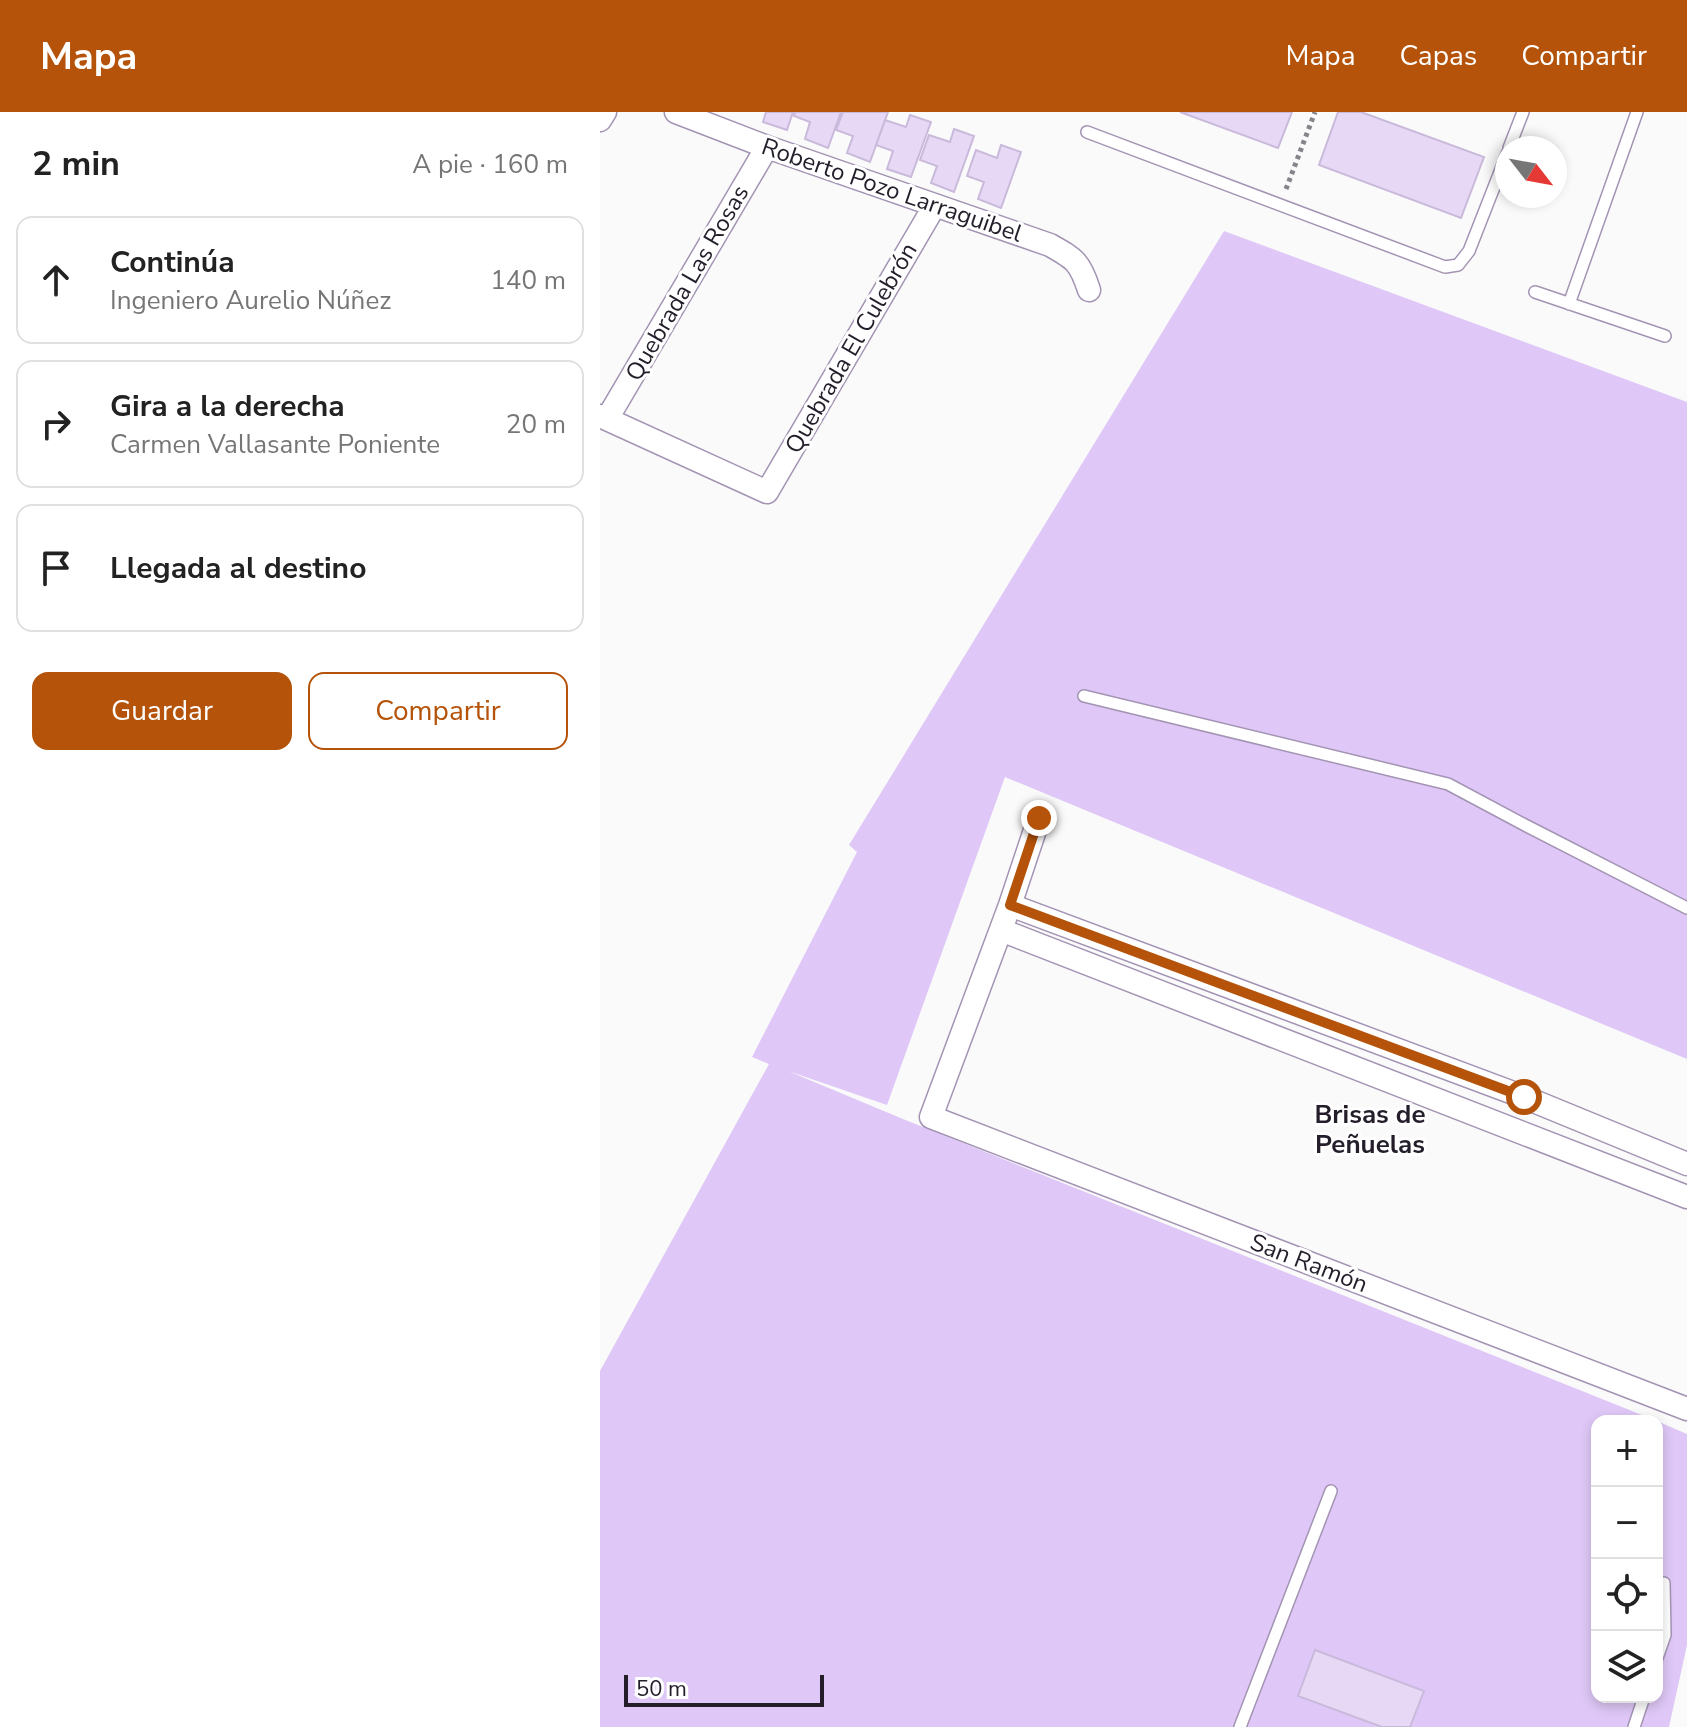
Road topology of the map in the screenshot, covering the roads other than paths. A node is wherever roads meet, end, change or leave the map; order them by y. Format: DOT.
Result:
graph roads {
  1 [pos="605,112"];
  2 [pos="676,112"];
  3 [pos="1523,112"];
  4 [pos="1637,112"];
  5 [pos="600,120"];
  6 [pos="1087,132"];
  7 [pos="1514,136"];
  8 [pos="767,147"];
  9 [pos="1495,185"];
  10 [pos="935,205"];
  11 [pos="1089,290"];
  12 [pos="1535,292"];
  13 [pos="1569,304"];
  14 [pos="1665,336"];
  15 [pos="604,417"];
  16 [pos="1084,696"];
  17 [pos="1039,818"];
  18 [pos="1010,905"];
  19 [pos="1687,908"];
  20 [pos="1001,930"];
  21 [pos="1247,993"];
  22 [pos="1237,1021"];
  23 [pos="1524,1097"];
  24 [pos="1515,1129"];
  25 [pos="1687,1164"];
  26 [pos="1687,1197"];
  27 [pos="1687,1409"];
  28 [pos="1331,1491"];
  29 [pos="1664,1583"];
  30 [pos="1663,1641"];
  31 [pos="1642,1703"];
  32 [pos="1240,1727"];
  33 [pos="1634,1727"];
  1 -- 5 [label="street"];
  2 -- 8 [label="street, Roberto Pozo Larraguibel"];
  3 -- 7 [label="lane"];
  4 -- 13 [label="lane"];
  6 -- 9 [label="lane"];
  8 -- 10 [label="street, Roberto Pozo Larraguibel"];
  8 -- 15 [label="street, Quebrada Las Rosas"];
  10 -- 11 [label="street, Roberto Pozo Larraguibel"];
  10 -- 15 [label="street, Quebrada El Culebrón"];
  12 -- 13 [label="lane"];
  13 -- 14 [label="lane"];
  16 -- 19 [label="lane"];
  17 -- 18 [label="street"];
  18 -- 20 [label="street"];
  18 -- 21 [label="street"];
  20 -- 22 [label="street"];
  20 -- 27 [label="street, San Ramón"];
  21 -- 22 [label="street"];
  21 -- 23 [label="street"];
  22 -- 24 [label="street"];
  23 -- 24 [label="street"];
  23 -- 25 [label="street"];
  24 -- 26 [label="street"];
  28 -- 32 [label="lane"];
  29 -- 30 [label="lane"];
  31 -- 33 [label="lane"];
}
